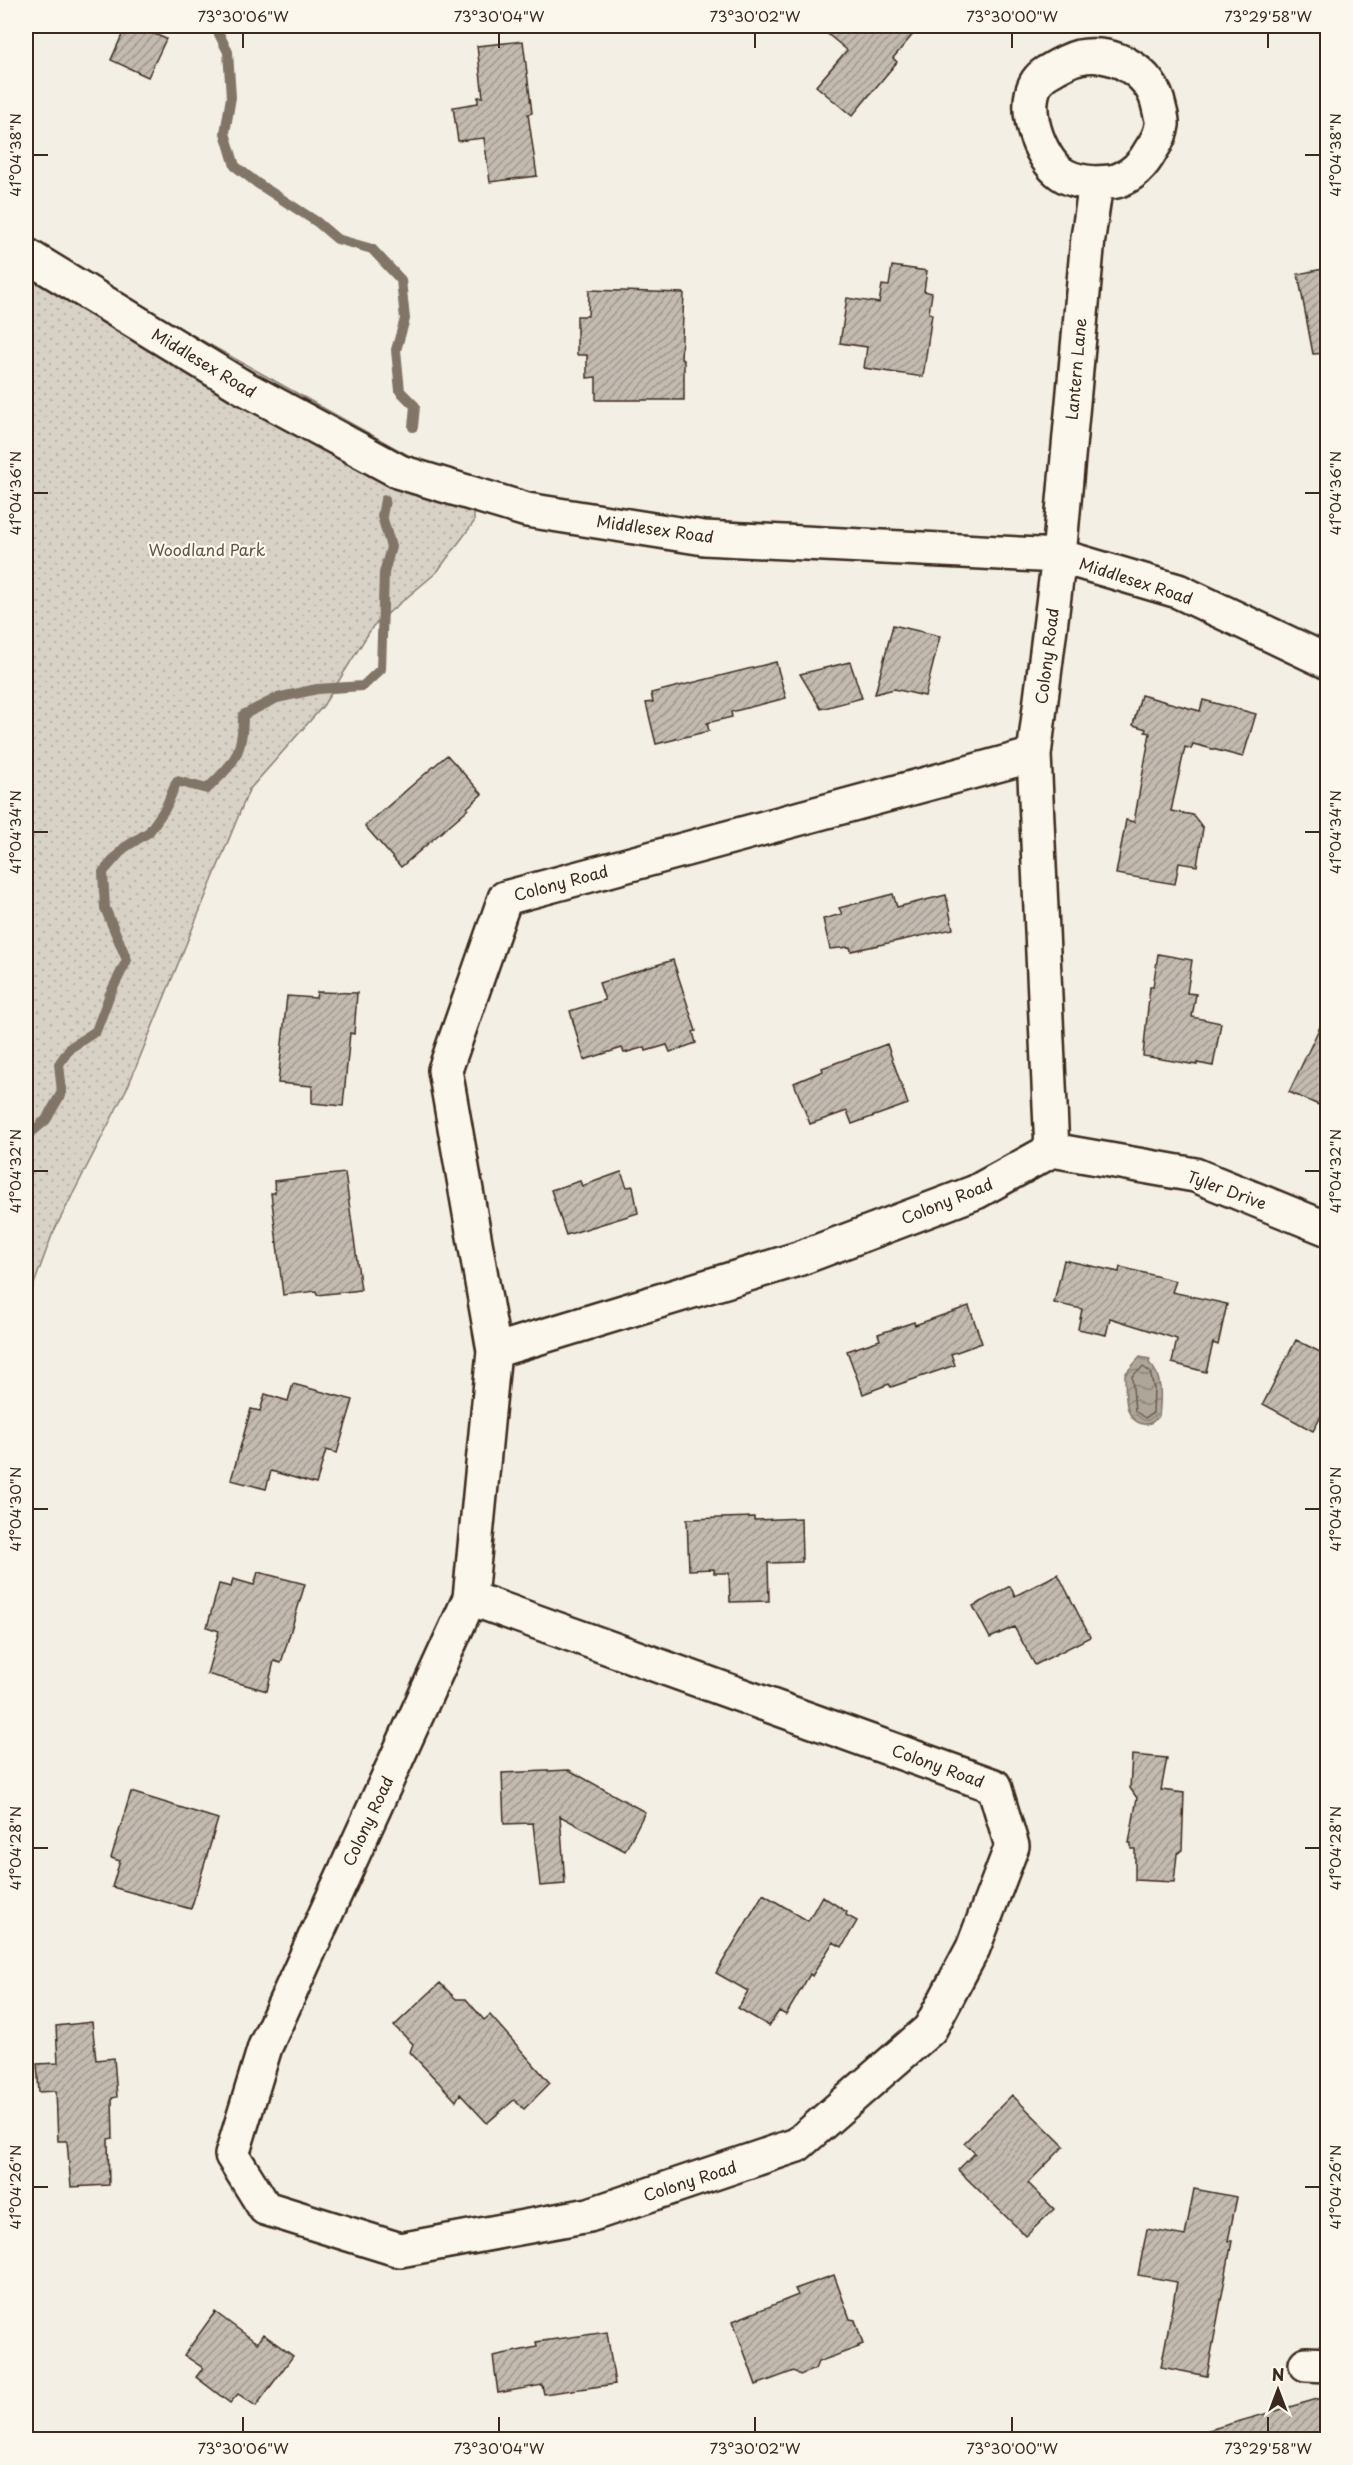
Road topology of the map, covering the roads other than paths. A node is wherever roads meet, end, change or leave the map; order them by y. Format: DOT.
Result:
graph roads {
  1 [pos="1096,183"];
  2 [pos="26,255"];
  3 [pos="1059,556"];
  4 [pos="1328,662"];
  5 [pos="1034,755"];
  6 [pos="1052,1150"];
  7 [pos="1328,1228"];
  8 [pos="494,1351"];
  9 [pos="470,1598"];
  1 -- 3 [label="street, Lantern Lane"];
  2 -- 3 [label="street, Middlesex Road"];
  3 -- 4 [label="street, Middlesex Road"];
  3 -- 5 [label="street, Colony Road"];
  5 -- 6 [label="street, Colony Road"];
  5 -- 8 [label="street, Colony Road"];
  6 -- 7 [label="street, Tyler Drive"];
  6 -- 8 [label="street, Colony Road"];
  8 -- 9 [label="street, Colony Road"];
  9 -- 9 [label="street, Colony Road"];
}
